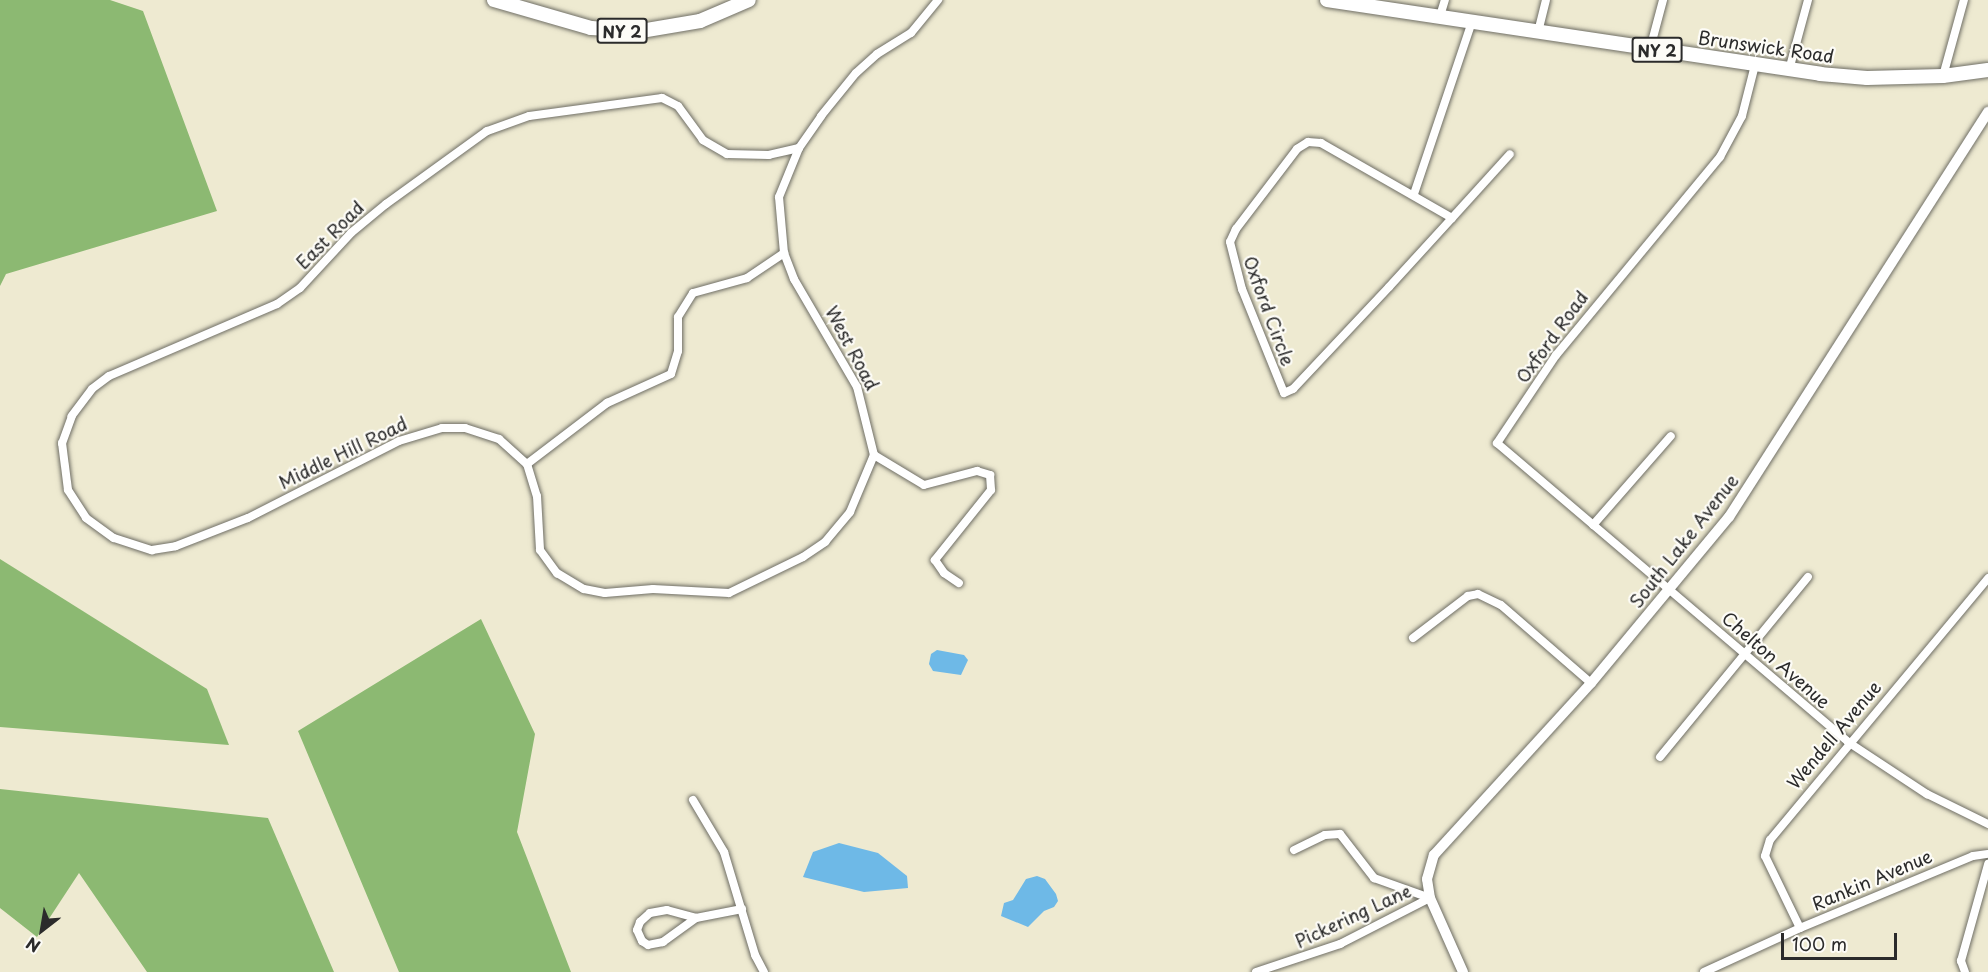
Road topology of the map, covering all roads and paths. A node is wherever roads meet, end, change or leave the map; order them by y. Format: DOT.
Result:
graph roads {
  1 [pos="494,0"];
  2 [pos="748,0"];
  3 [pos="938,0"];
  4 [pos="1327,0"];
  5 [pos="1445,0"];
  6 [pos="1546,0"];
  7 [pos="1663,0"];
  8 [pos="1808,0"];
  9 [pos="1964,0"];
  10 [pos="1343,1"];
  11 [pos="1440,16"];
  12 [pos="1472,22"];
  13 [pos="1538,32"];
  14 [pos="1650,49"];
  15 [pos="1755,65"];
  16 [pos="1789,70"];
  17 [pos="1988,70"];
  18 [pos="1942,76"];
  19 [pos="1988,112"];
  20 [pos="799,148"];
  21 [pos="1510,154"];
  22 [pos="1414,194"];
  23 [pos="1452,218"];
  24 [pos="784,253"];
  25 [pos="1671,436"];
  26 [pos="874,455"];
  27 [pos="527,464"];
  28 [pos="1593,525"];
  29 [pos="169,547"];
  30 [pos="1808,577"];
  31 [pos="1988,578"];
  32 [pos="959,583"];
  33 [pos="1669,590"];
  34 [pos="1413,638"];
  35 [pos="1745,656"];
  36 [pos="1591,683"];
  37 [pos="1848,742"];
  38 [pos="1660,757"];
  39 [pos="693,800"];
  40 [pos="1988,824"];
  41 [pos="1294,850"];
  42 [pos="1988,854"];
  43 [pos="1988,864"];
  44 [pos="1430,898"];
  45 [pos="742,909"];
  46 [pos="696,918"];
  47 [pos="1800,928"];
  48 [pos="1961,971"];
  49 [pos="764,972"];
  50 [pos="1256,972"];
  51 [pos="1463,972"];
  52 [pos="1704,972"];
  1 -- 2 [label="main road, NY 2"];
  3 -- 20 [label="street, West Road"];
  4 -- 10 [label="main road, Brunswick Road / NY 2"];
  5 -- 11 [label="street"];
  6 -- 13 [label="street"];
  7 -- 14 [label="street"];
  8 -- 16 [label="street"];
  9 -- 18 [label="street"];
  10 -- 11 [label="main road, Brunswick Road / NY 2"];
  11 -- 12 [label="main road, Brunswick Road / NY 2"];
  12 -- 13 [label="main road, Brunswick Road / NY 2"];
  12 -- 22 [label="street"];
  13 -- 14 [label="main road, Brunswick Road / NY 2"];
  14 -- 15 [label="main road, Brunswick Road / NY 2"];
  15 -- 16 [label="main road, Brunswick Road / NY 2"];
  15 -- 28 [label="street, Oxford Road"];
  16 -- 18 [label="main road, Brunswick Road / NY 2"];
  17 -- 18 [label="main road, Brunswick Road / NY 2"];
  19 -- 33 [label="street, South Lake Avenue"];
  20 -- 24 [label="street, West Road"];
  20 -- 29 [label="street, East Road"];
  21 -- 23 [label="street, Oxford Circle"];
  22 -- 23 [label="street, Oxford Circle"];
  22 -- 23 [label="street, Oxford Circle"];
  24 -- 26 [label="street, West Road"];
  24 -- 27 [label="street"];
  25 -- 28 [label="street"];
  26 -- 27 [label="street"];
  26 -- 32 [label="street"];
  27 -- 29 [label="street, Middle Hill Road"];
  28 -- 33 [label="street, Oxford Road"];
  30 -- 35 [label="street"];
  31 -- 37 [label="street, Wendell Avenue"];
  33 -- 35 [label="street, Chelton Avenue"];
  33 -- 36 [label="street, South Lake Avenue"];
  34 -- 36 [label="street"];
  35 -- 37 [label="street, Chelton Avenue"];
  35 -- 38 [label="street"];
  36 -- 44 [label="street, South Lake Avenue"];
  37 -- 40 [label="street, Chelton Avenue"];
  37 -- 47 [label="street, Wendell Avenue"];
  39 -- 45 [label="street"];
  41 -- 44 [label="street"];
  42 -- 47 [label="street, Rankin Avenue"];
  43 -- 48 [label="street"];
  44 -- 50 [label="street, Pickering Lane"];
  44 -- 51 [label="street, South Lake Avenue"];
  45 -- 46 [label="street"];
  45 -- 49 [label="street"];
  46 -- 46 [label="street"];
  47 -- 52 [label="street, Rankin Avenue"];
}
